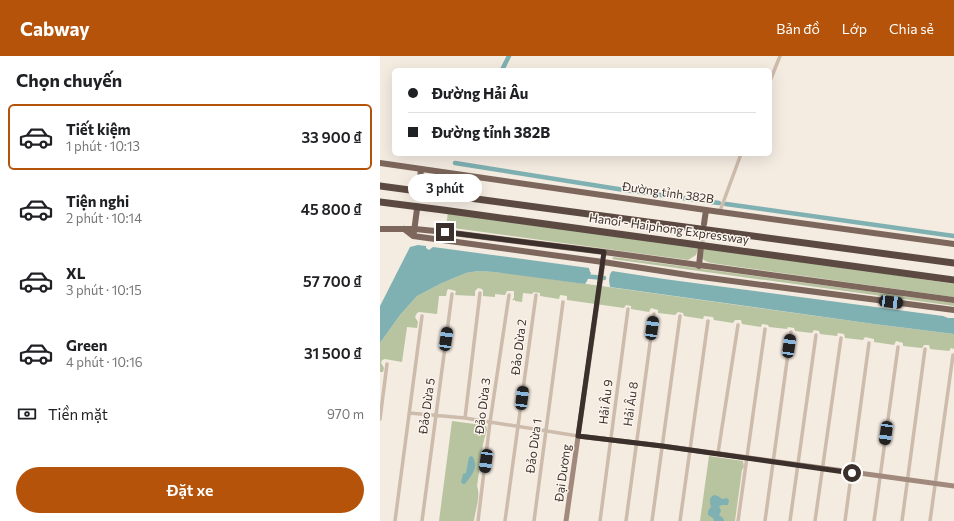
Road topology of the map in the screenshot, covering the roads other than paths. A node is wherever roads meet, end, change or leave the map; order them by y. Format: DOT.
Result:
graph roads {
  1 [pos="780,56"];
  2 [pos="772,76"];
  3 [pos="740,156"];
  4 [pos="380,163"];
  5 [pos="421,169"];
  6 [pos="380,186"];
  7 [pos="419,188"];
  8 [pos="380,202"];
  9 [pos="417,209"];
  10 [pos="706,210"];
  11 [pos="720,211"];
  12 [pos="704,224"];
  13 [pos="415,228"];
  14 [pos="380,229"];
  15 [pos="404,229"];
  16 [pos="413,236"];
  17 [pos="954,244"];
  18 [pos="701,246"];
  19 [pos="604,252"];
  20 [pos="954,261"];
  21 [pos="603,262"];
  22 [pos="699,266"];
  23 [pos="954,281"];
  24 [pos="480,293"];
  25 [pos="452,294"];
  26 [pos="509,295"];
  27 [pos="536,295"];
  28 [pos="954,300"];
  29 [pos="563,302"];
  30 [pos="628,309"];
  31 [pos="954,310"];
  32 [pos="654,314"];
  33 [pos="422,316"];
  34 [pos="680,316"];
  35 [pos="708,321"];
  36 [pos="738,325"];
  37 [pos="765,329"];
  38 [pos="791,332"];
  39 [pos="816,335"];
  40 [pos="841,338"];
  41 [pos="869,343"];
  42 [pos="898,347"];
  43 [pos="925,349"];
  44 [pos="953,355"];
  45 [pos="387,364"];
  46 [pos="409,412"];
  47 [pos="436,415"];
  48 [pos="465,418"];
  49 [pos="380,419"];
  50 [pos="490,422"];
  51 [pos="518,427"];
  52 [pos="546,431"];
  53 [pos="578,436"];
  54 [pos="611,440"];
  55 [pos="636,443"];
  56 [pos="662,446"];
  57 [pos="690,450"];
  58 [pos="718,453"];
  59 [pos="747,457"];
  60 [pos="774,462"];
  61 [pos="798,465"];
  62 [pos="823,469"];
  63 [pos="852,473"];
  64 [pos="880,476"];
  65 [pos="907,480"];
  66 [pos="936,484"];
  67 [pos="954,486"];
  68 [pos="394,521"];
  69 [pos="422,521"];
  70 [pos="478,521"];
  71 [pos="505,521"];
  72 [pos="534,521"];
  73 [pos="566,521"];
  74 [pos="600,521"];
  75 [pos="626,521"];
  76 [pos="652,521"];
  77 [pos="680,521"];
  78 [pos="738,521"];
  79 [pos="765,521"];
  80 [pos="790,521"];
  81 [pos="815,521"];
  82 [pos="845,521"];
  83 [pos="874,521"];
  84 [pos="902,521"];
  85 [pos="930,521"];
  1 -- 2 [label="street"];
  3 -- 11 [label="street"];
  4 -- 5 [label="main road, Đường tỉnh 382B"];
  5 -- 7 [label="main road"];
  5 -- 10 [label="main road, Đường tỉnh 382B"];
  6 -- 20 [label="highway, Hanoi - Haiphong Expressway"];
  8 -- 23 [label="highway, Hanoi - Haiphong Expressway"];
  9 -- 13 [label="main road"];
  10 -- 11 [label="main road, Đường tỉnh 382B"];
  10 -- 12 [label="main road"];
  11 -- 17 [label="main road, Đường tỉnh 382B"];
  13 -- 15 [label="main road"];
  13 -- 16 [label="main road"];
  13 -- 19 [label="main road"];
  14 -- 15 [label="main road"];
  15 -- 16 [label="main road"];
  16 -- 21 [label="main road"];
  18 -- 22 [label="main road"];
  19 -- 21 [label="main road"];
  19 -- 22 [label="main road"];
  21 -- 31 [label="main road"];
  21 -- 53 [label="street, Đại Dương"];
  22 -- 28 [label="main road"];
  24 -- 48 [label="street"];
  25 -- 47 [label="street, Đảo Dừa 5"];
  26 -- 50 [label="street, Đảo Dừa 3"];
  27 -- 51 [label="street, Đảo Dừa 2"];
  29 -- 52 [label="street, Đảo Dừa 1"];
  30 -- 54 [label="street, Hải Âu 9"];
  32 -- 55 [label="street, Hải Âu 8"];
  33 -- 46 [label="street"];
  34 -- 56 [label="street"];
  35 -- 57 [label="street"];
  36 -- 58 [label="street"];
  37 -- 59 [label="street"];
  38 -- 60 [label="street"];
  39 -- 61 [label="street"];
  40 -- 62 [label="street"];
  41 -- 63 [label="street"];
  42 -- 64 [label="street"];
  43 -- 65 [label="street"];
  44 -- 66 [label="street"];
  45 -- 49 [label="street"];
  46 -- 47 [label="street"];
  46 -- 68 [label="street"];
  47 -- 48 [label="street"];
  47 -- 69 [label="street, Đảo Dừa 5"];
  48 -- 50 [label="street"];
  50 -- 51 [label="street"];
  50 -- 70 [label="street, Đảo Dừa 3"];
  51 -- 52 [label="street"];
  51 -- 71 [label="street, Đảo Dừa 2"];
  52 -- 53 [label="street"];
  52 -- 72 [label="street, Đảo Dừa 1"];
  53 -- 54 [label="street"];
  53 -- 73 [label="street, Đại Dương"];
  54 -- 55 [label="street"];
  54 -- 74 [label="street, Hải Âu 9"];
  55 -- 56 [label="street"];
  55 -- 75 [label="street, Hải Âu 8"];
  56 -- 57 [label="street"];
  56 -- 76 [label="street"];
  57 -- 58 [label="street"];
  57 -- 77 [label="street"];
  58 -- 59 [label="street"];
  59 -- 60 [label="street"];
  59 -- 78 [label="street"];
  60 -- 61 [label="street"];
  60 -- 79 [label="street"];
  61 -- 62 [label="street"];
  61 -- 80 [label="street"];
  62 -- 63 [label="street"];
  62 -- 81 [label="street"];
  63 -- 64 [label="street"];
  63 -- 82 [label="street"];
  64 -- 65 [label="street"];
  64 -- 83 [label="street"];
  65 -- 66 [label="street"];
  65 -- 84 [label="street"];
  66 -- 67 [label="street"];
  66 -- 85 [label="street"];
}
